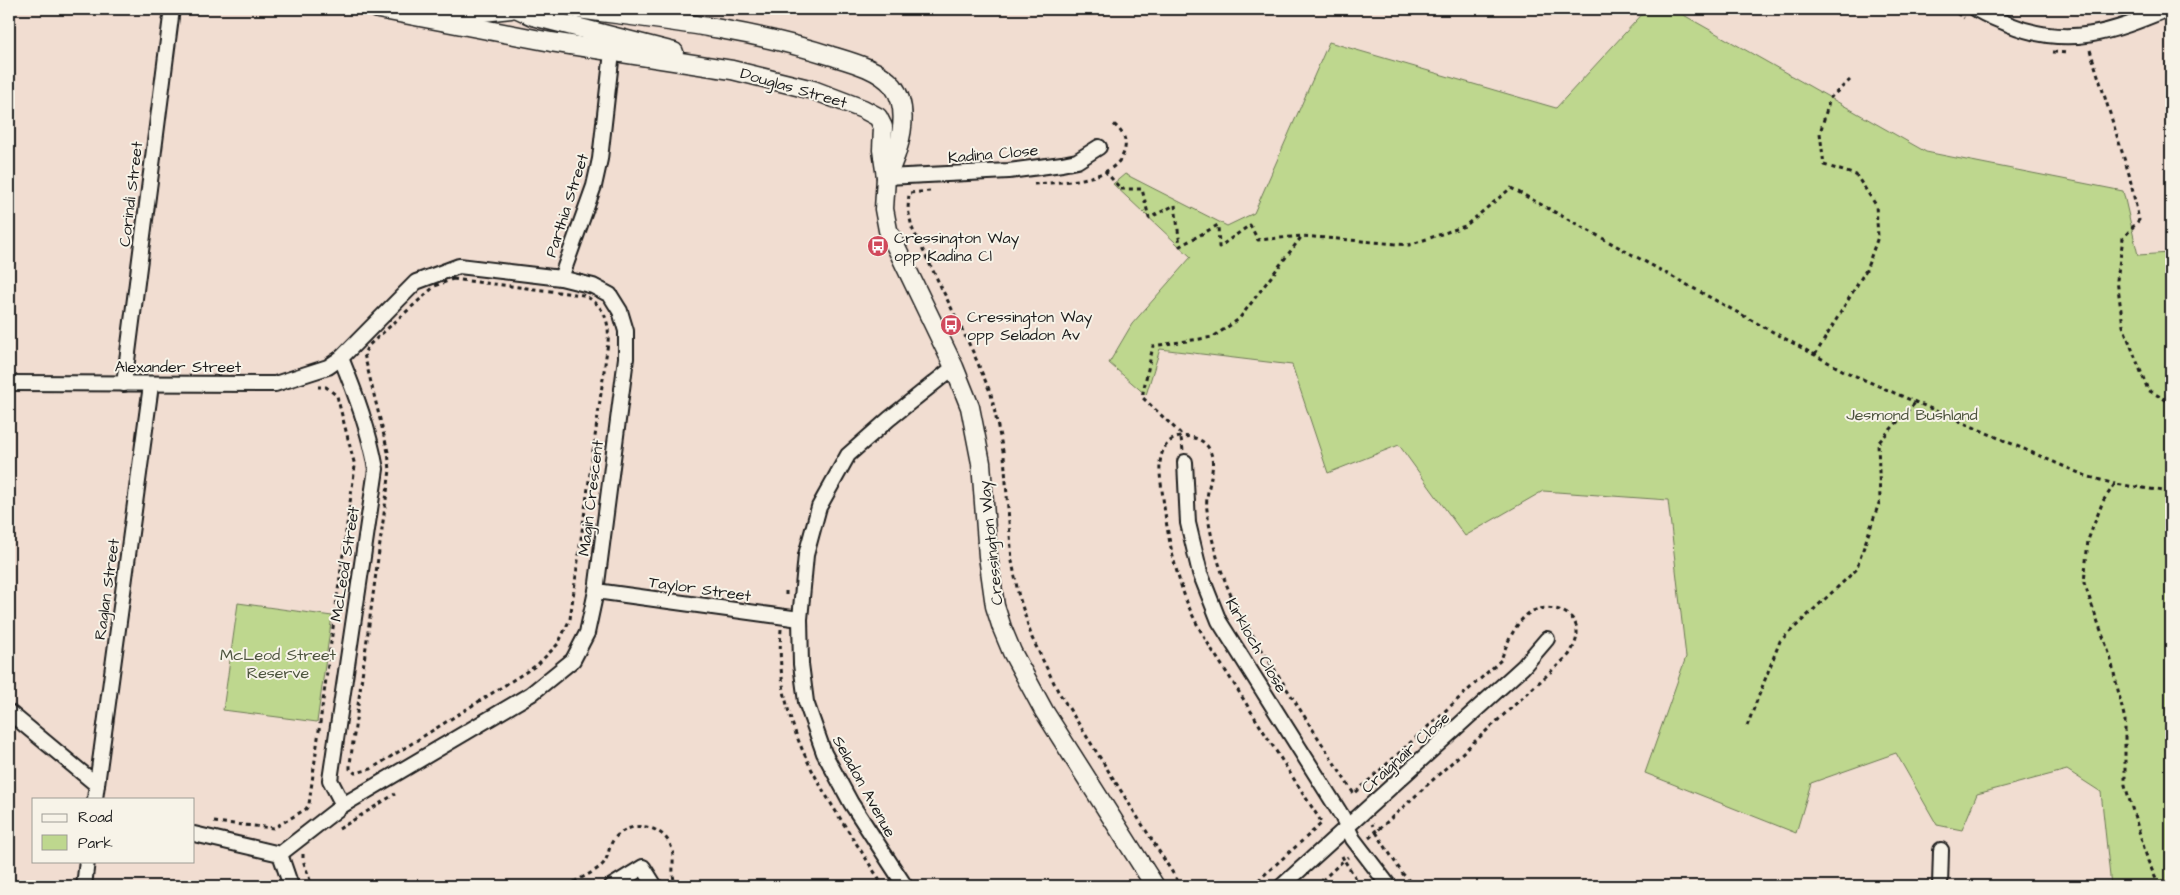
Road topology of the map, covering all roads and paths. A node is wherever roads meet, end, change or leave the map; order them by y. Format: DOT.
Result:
graph roads {
  1 [pos="172,9"];
  2 [pos="378,9"];
  3 [pos="436,9"];
  4 [pos="446,9"];
  5 [pos="511,9"];
  6 [pos="518,9"];
  7 [pos="577,9"];
  8 [pos="1976,9"];
  9 [pos="2168,9"];
  10 [pos="401,14"];
  11 [pos="2090,50"];
  12 [pos="612,52"];
  13 [pos="732,70"];
  14 [pos="1850,80"];
  15 [pos="1112,123"];
  16 [pos="1099,147"];
  17 [pos="886,177"];
  18 [pos="909,193"];
  19 [pos="1302,236"];
  20 [pos="560,278"];
  21 [pos="368,346"];
  22 [pos="1815,355"];
  23 [pos="341,358"];
  24 [pos="954,367"];
  25 [pos="9,383"];
  26 [pos="124,384"];
  27 [pos="151,385"];
  28 [pos="312,389"];
  29 [pos="1916,402"];
  30 [pos="2171,404"];
  31 [pos="1181,437"];
  32 [pos="1185,462"];
  33 [pos="2115,484"];
  34 [pos="2171,492"];
  35 [pos="786,589"];
  36 [pos="596,591"];
  37 [pos="786,595"];
  38 [pos="800,619"];
  39 [pos="1547,639"];
  40 [pos="2171,645"];
  41 [pos="2171,697"];
  42 [pos="9,712"];
  43 [pos="1747,726"];
  44 [pos="97,784"];
  45 [pos="1354,794"];
  46 [pos="95,798"];
  47 [pos="1348,799"];
  48 [pos="343,805"];
  49 [pos="1328,817"];
  50 [pos="214,822"];
  51 [pos="1322,823"];
  52 [pos="1371,824"];
  53 [pos="1347,827"];
  54 [pos="1376,832"];
  55 [pos="195,834"];
  56 [pos="1369,838"];
  57 [pos="1941,850"];
  58 [pos="280,854"];
  59 [pos="1342,856"];
  60 [pos="1348,857"];
  61 [pos="1344,860"];
  62 [pos="87,862"];
  63 [pos="84,886"];
  64 [pos="291,886"];
  65 [pos="567,886"];
  66 [pos="612,886"];
  67 [pos="655,886"];
  68 [pos="677,886"];
  69 [pos="905,886"];
  70 [pos="1155,886"];
  71 [pos="1181,886"];
  72 [pos="1252,886"];
  73 [pos="1282,886"];
  74 [pos="1316,886"];
  75 [pos="1361,886"];
  76 [pos="1389,886"];
  77 [pos="1414,886"];
  78 [pos="1940,886"];
  79 [pos="2159,886"];
  1 -- 26 [label="street, Corindi Street"];
  2 -- 10 [label="street, Douglas Street"];
  3 -- 10 [label="street"];
  4 -- 5 [label="street"];
  6 -- 13 [label="street"];
  7 -- 17 [label="street"];
  8 -- 9 [label="street"];
  10 -- 12 [label="street, Douglas Street"];
  11 -- 30 [label="path"];
  12 -- 13 [label="street, Douglas Street"];
  12 -- 20 [label="street, Parthia Street"];
  13 -- 17 [label="street, Douglas Street"];
  14 -- 22 [label="path"];
  15 -- 19 [label="path"];
  16 -- 17 [label="street, Kadina Close"];
  17 -- 24 [label="street, Cressington Way"];
  18 -- 71 [label="path"];
  19 -- 22 [label="path"];
  19 -- 31 [label="path"];
  20 -- 23 [label="street, Magin Crescent"];
  20 -- 36 [label="street, Magin Crescent"];
  21 -- 21 [label="path"];
  22 -- 29 [label="path"];
  23 -- 27 [label="street, Alexander Street"];
  23 -- 48 [label="street, McLeod Street"];
  24 -- 38 [label="street, Seladon Avenue"];
  24 -- 70 [label="street, Cressington Way"];
  25 -- 26 [label="street, Alexander Street"];
  26 -- 27 [label="street, Alexander Street"];
  27 -- 44 [label="street, Raglan Street"];
  28 -- 50 [label="path"];
  29 -- 33 [label="path"];
  29 -- 43 [label="path"];
  31 -- 32 [label="path"];
  31 -- 45 [label="path"];
  31 -- 51 [label="path"];
  32 -- 53 [label="street, Kirkloch Close"];
  33 -- 34 [label="path"];
  33 -- 79 [label="path"];
  35 -- 37 [label="path"];
  36 -- 38 [label="street, Taylor Street"];
  36 -- 48 [label="street, Magin Crescent"];
  38 -- 69 [label="street, Seladon Avenue"];
  39 -- 53 [label="street, Craignair Close"];
  40 -- 41 [label="path"];
  42 -- 44 [label="street"];
  44 -- 46 [label="street, Raglan Street"];
  45 -- 47 [label="path"];
  45 -- 54 [label="path"];
  48 -- 58 [label="street, Magin Crescent"];
  49 -- 51 [label="path"];
  51 -- 72 [label="path"];
  52 -- 54 [label="path"];
  53 -- 73 [label="street, Craignair Close"];
  53 -- 76 [label="street, Kirkloch Close"];
  54 -- 56 [label="path"];
  54 -- 77 [label="path"];
  55 -- 58 [label="street"];
  57 -- 78 [label="street"];
  58 -- 64 [label="street"];
  59 -- 61 [label="path"];
  60 -- 61 [label="path"];
  61 -- 74 [label="path"];
  61 -- 75 [label="path"];
  62 -- 63 [label="street"];
  65 -- 68 [label="path"];
  66 -- 67 [label="street"];
}
